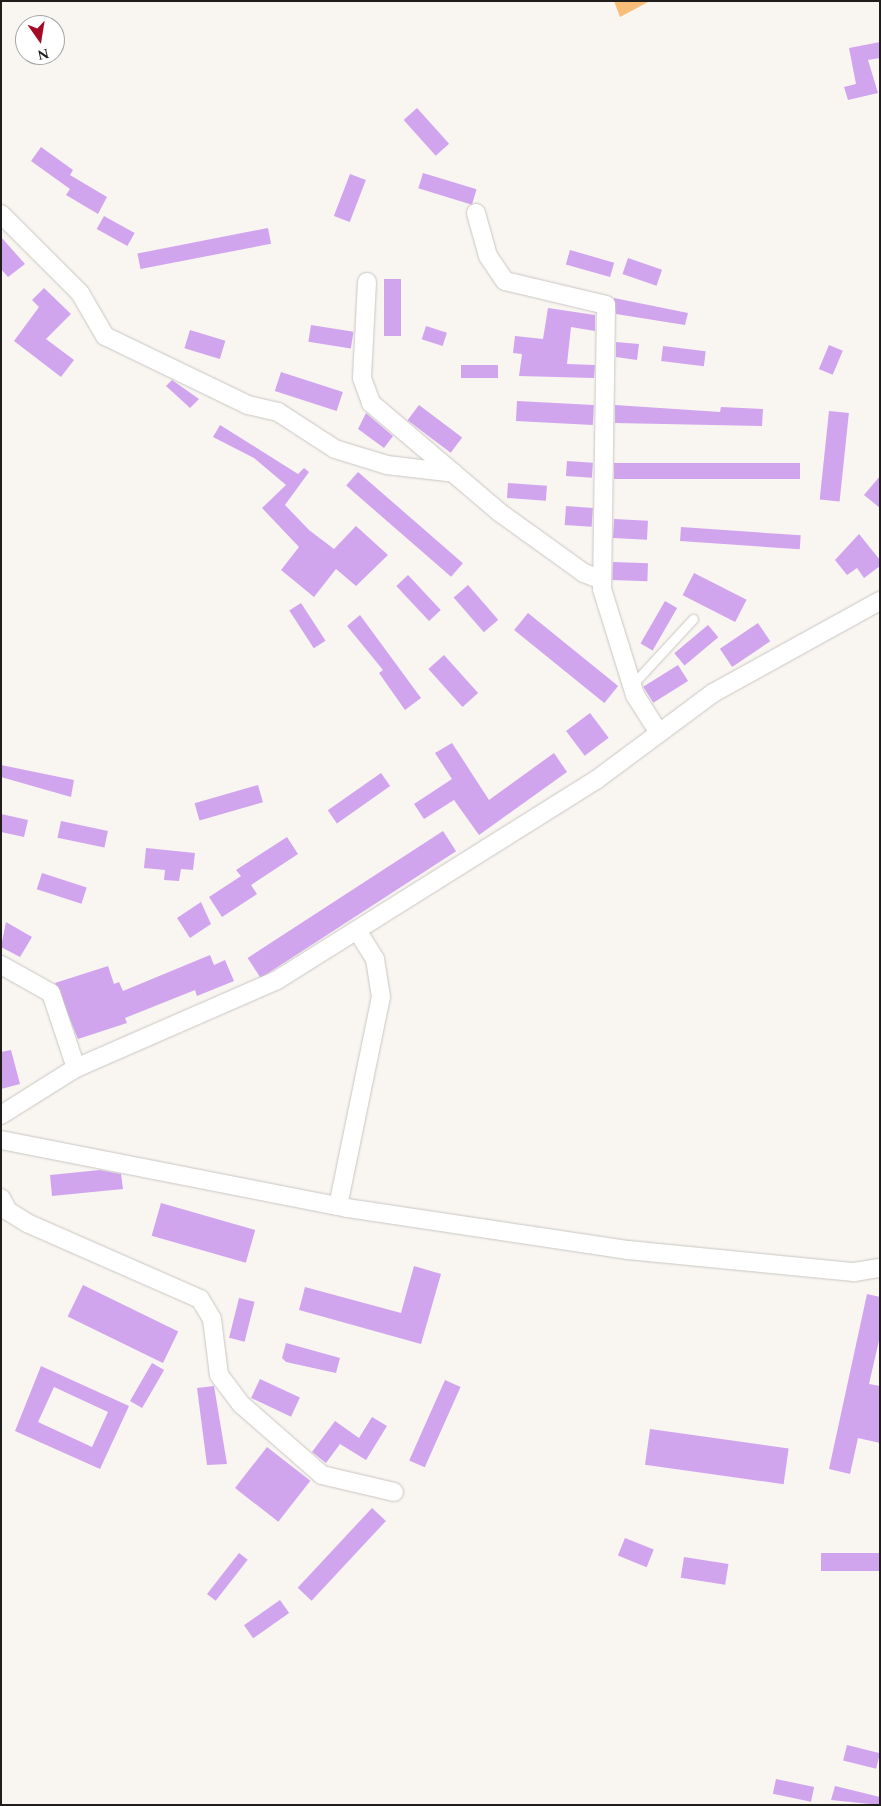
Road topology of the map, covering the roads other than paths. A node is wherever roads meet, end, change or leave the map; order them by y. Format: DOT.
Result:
graph roads {
  1 [pos="476,213"];
  2 [pos="1,214"];
  3 [pos="367,282"];
  4 [pos="454,473"];
  5 [pos="602,580"];
  6 [pos="880,602"];
  7 [pos="693,619"];
  8 [pos="632,685"];
  9 [pos="659,733"];
  10 [pos="357,930"];
  11 [pos="1,965"];
  12 [pos="76,1068"];
  13 [pos="1,1115"];
  14 [pos="1,1140"];
  15 [pos="1,1198"];
  16 [pos="338,1206"];
  17 [pos="880,1268"];
  18 [pos="394,1492"];
  1 -- 5 [label="street"];
  2 -- 4 [label="street"];
  3 -- 4 [label="street"];
  4 -- 5 [label="street"];
  5 -- 8 [label="street"];
  6 -- 9 [label="street"];
  7 -- 8 [label="lane"];
  8 -- 9 [label="street"];
  9 -- 10 [label="street"];
  10 -- 12 [label="street"];
  10 -- 16 [label="street"];
  11 -- 12 [label="street"];
  12 -- 13 [label="street"];
  14 -- 16 [label="street"];
  15 -- 18 [label="street"];
  16 -- 17 [label="street"];
}
